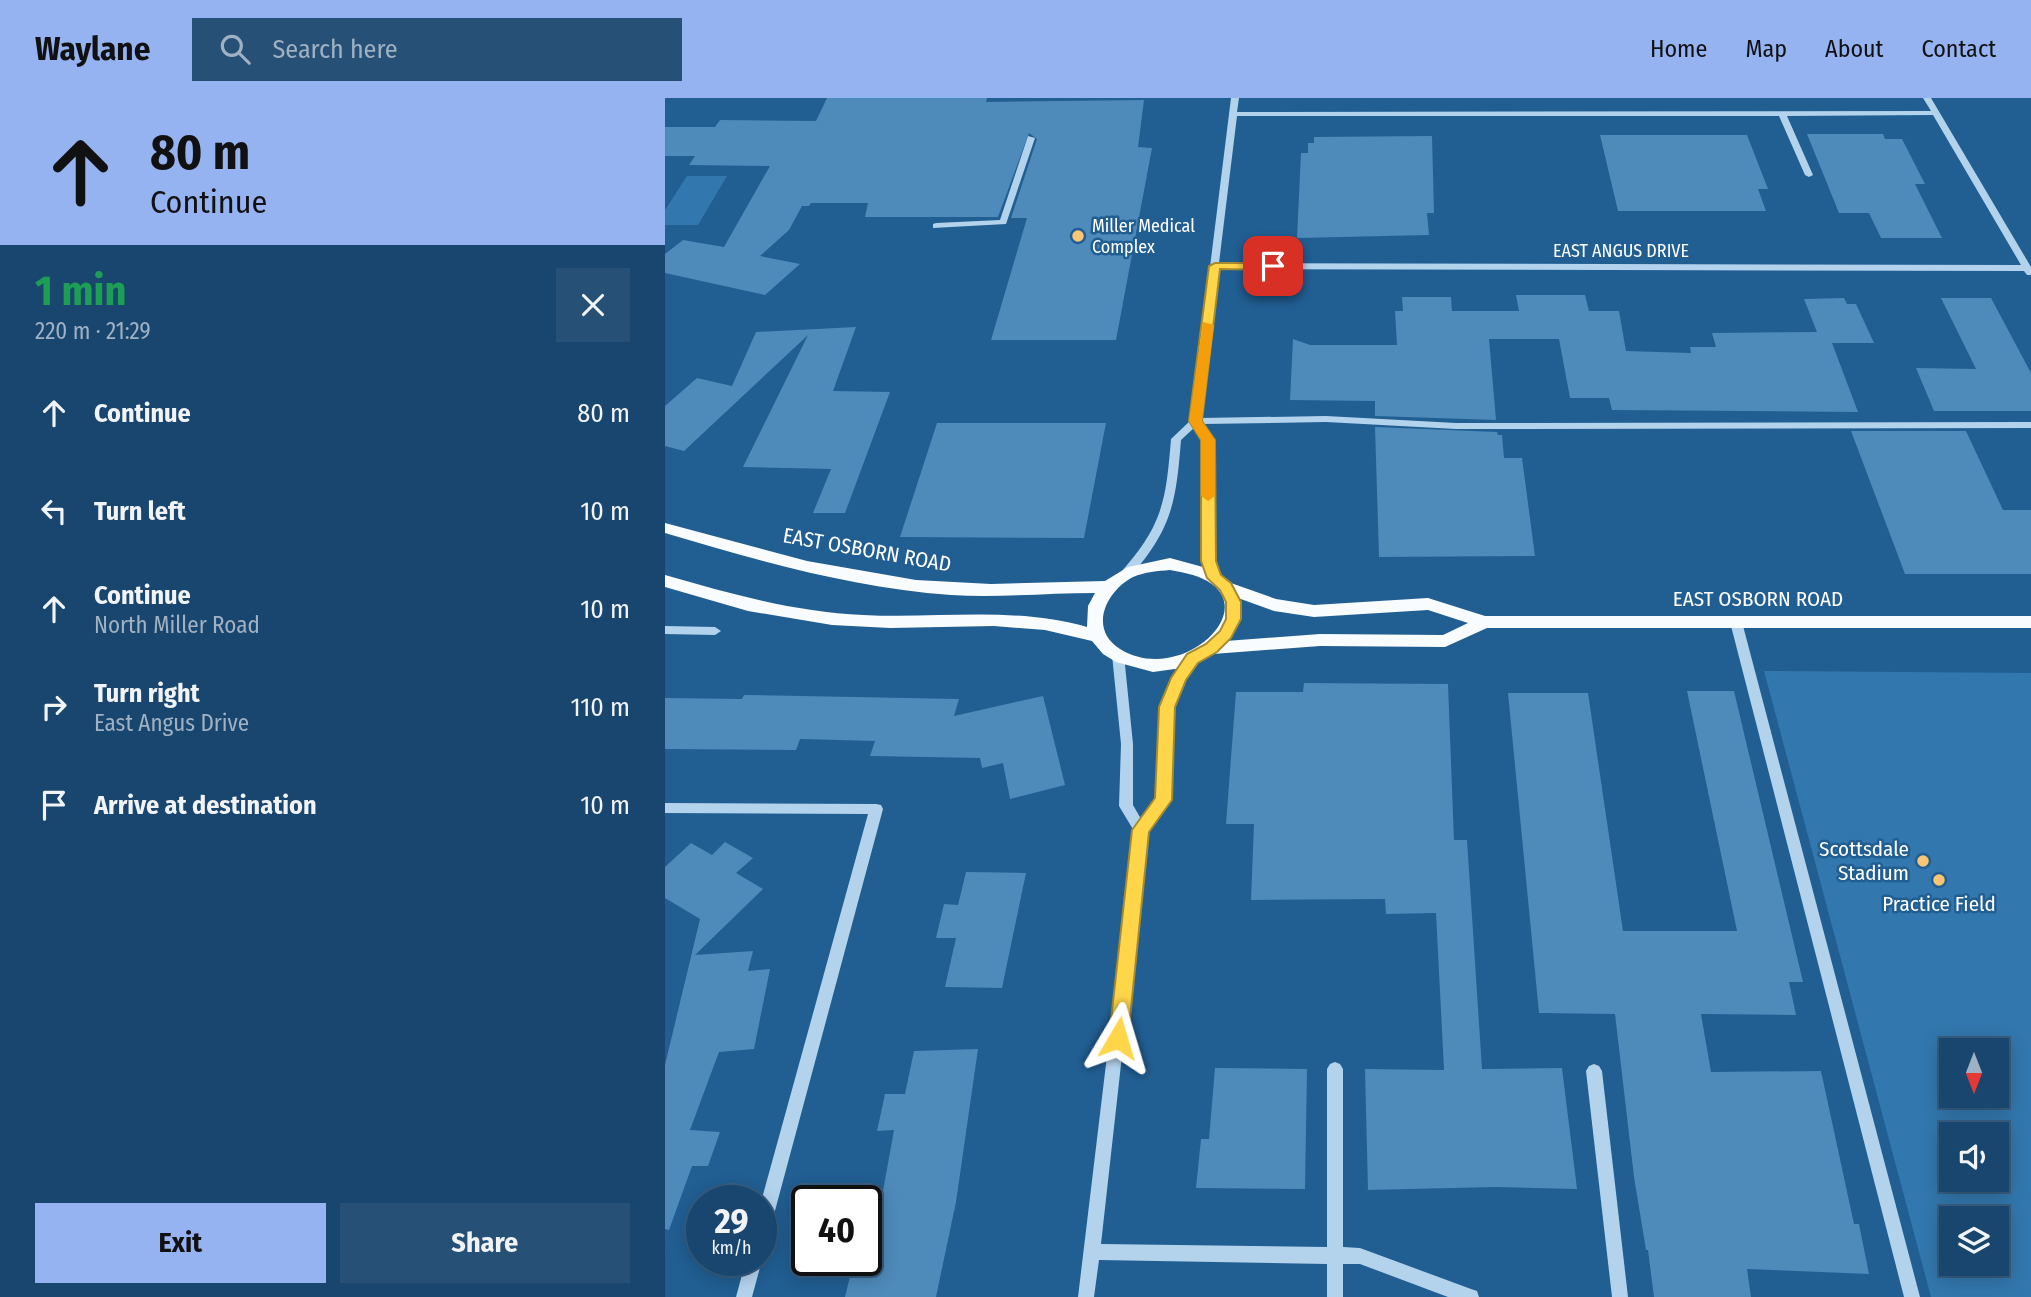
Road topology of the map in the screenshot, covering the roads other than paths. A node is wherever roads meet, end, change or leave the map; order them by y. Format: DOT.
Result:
graph roads {
  1 [pos="1235,98"];
  2 [pos="1927,98"];
  3 [pos="1937,113"];
  4 [pos="1233,114"];
  5 [pos="1782,114"];
  6 [pos="1031,138"];
  7 [pos="1809,176"];
  8 [pos="936,226"];
  9 [pos="1215,266"];
  10 [pos="2029,271"];
  11 [pos="1195,421"];
  12 [pos="2031,425"];
  13 [pos="665,528"];
  14 [pos="1125,575"];
  15 [pos="665,581"];
  16 [pos="1220,582"];
  17 [pos="1108,587"];
  18 [pos="1486,622"];
  19 [pos="1736,622"];
  20 [pos="2031,622"];
  21 [pos="665,630"];
  22 [pos="715,631"];
  23 [pos="1096,636"];
  24 [pos="1212,648"];
  25 [pos="1118,656"];
  26 [pos="1193,659"];
  27 [pos="665,808"];
  28 [pos="1141,830"];
  29 [pos="1335,1069"];
  30 [pos="1594,1071"];
  31 [pos="774,1185"];
  32 [pos="1092,1252"];
  33 [pos="1335,1256"];
  34 [pos="750,1276"];
  35 [pos="744,1297"];
  36 [pos="1086,1297"];
  37 [pos="1335,1297"];
  38 [pos="1471,1297"];
  39 [pos="1620,1297"];
  40 [pos="1912,1297"];
  1 -- 4 [label="street"];
  2 -- 3 [label="street"];
  3 -- 5 [label="street"];
  3 -- 10 [label="street"];
  4 -- 5 [label="street"];
  4 -- 9 [label="street"];
  5 -- 7 [label="street"];
  6 -- 8 [label="street"];
  9 -- 10 [label="street, EAST ANGUS DRIVE"];
  9 -- 11 [label="street"];
  11 -- 12 [label="street"];
  11 -- 14 [label="street"];
  11 -- 16 [label="street"];
  13 -- 17 [label="main road, EAST OSBORN ROAD"];
  14 -- 16 [label="main road"];
  14 -- 17 [label="main road"];
  15 -- 23 [label="main road"];
  16 -- 18 [label="main road, EAST OSBORN ROAD"];
  16 -- 24 [label="main road"];
  17 -- 23 [label="main road"];
  18 -- 19 [label="main road, EAST OSBORN ROAD"];
  18 -- 24 [label="main road, EAST OSBORN ROAD"];
  19 -- 20 [label="main road, EAST OSBORN ROAD"];
  19 -- 40 [label="street"];
  21 -- 22 [label="street"];
  23 -- 25 [label="main road"];
  24 -- 26 [label="main road"];
  25 -- 26 [label="main road"];
  25 -- 28 [label="street"];
  26 -- 28 [label="street"];
  27 -- 31 [label="street"];
  28 -- 32 [label="street"];
  29 -- 33 [label="street"];
  30 -- 39 [label="street"];
  32 -- 33 [label="street"];
  32 -- 36 [label="street"];
  33 -- 37 [label="street"];
  33 -- 38 [label="street"];
  34 -- 35 [label="street"];
}
